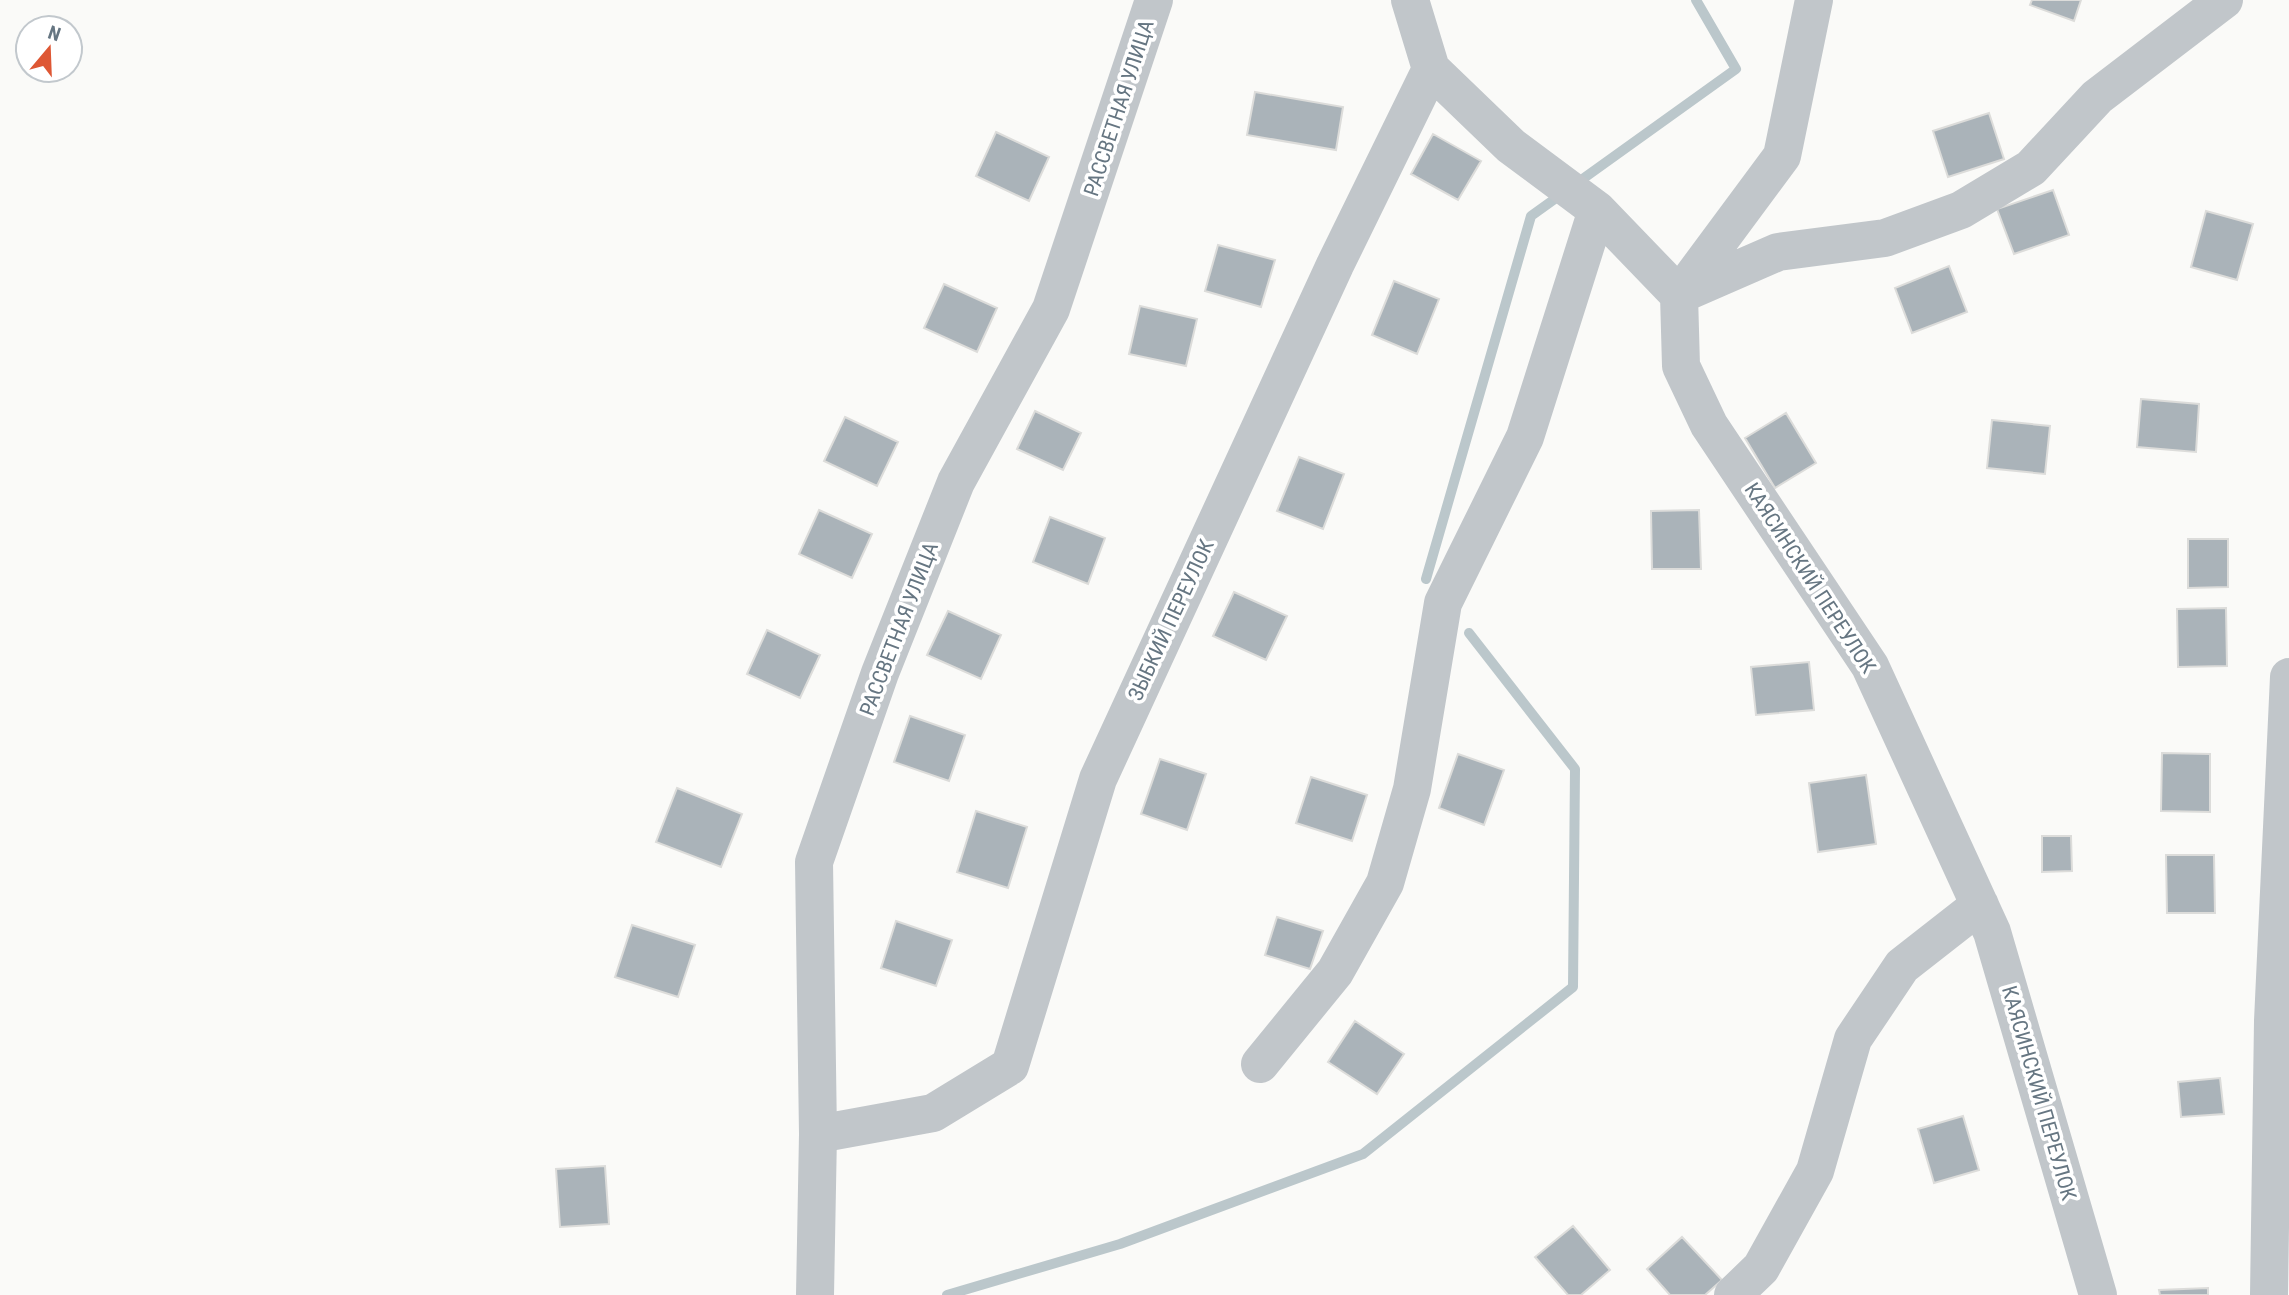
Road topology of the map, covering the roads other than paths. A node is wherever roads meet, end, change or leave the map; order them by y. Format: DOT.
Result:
graph roads {
  1 [pos="1154,0"];
  2 [pos="1410,0"];
  3 [pos="1814,0"];
  4 [pos="2224,0"];
  5 [pos="1431,69"];
  6 [pos="1593,207"];
  7 [pos="1679,295"];
  8 [pos="2289,677"];
  9 [pos="1980,905"];
  10 [pos="1260,1064"];
  11 [pos="818,1134"];
  12 [pos="814,1295"];
  13 [pos="1734,1295"];
  14 [pos="2098,1295"];
  15 [pos="2269,1295"];
  1 -- 11 [label="street, РАССВЕТНАЯ УЛИЦА"];
  2 -- 5 [label="street"];
  3 -- 7 [label="street"];
  4 -- 7 [label="street"];
  5 -- 6 [label="street"];
  5 -- 11 [label="street, ЗЫБКИЙ ПЕРЕУЛОК"];
  6 -- 7 [label="street"];
  6 -- 10 [label="street"];
  7 -- 9 [label="street, КАЯСИНСКИЙ ПЕРЕУЛОК"];
  8 -- 15 [label="street"];
  9 -- 13 [label="street"];
  9 -- 14 [label="street, КАЯСИНСКИЙ ПЕРЕУЛОК"];
  11 -- 12 [label="street, РАССВЕТНАЯ УЛИЦА"];
}
